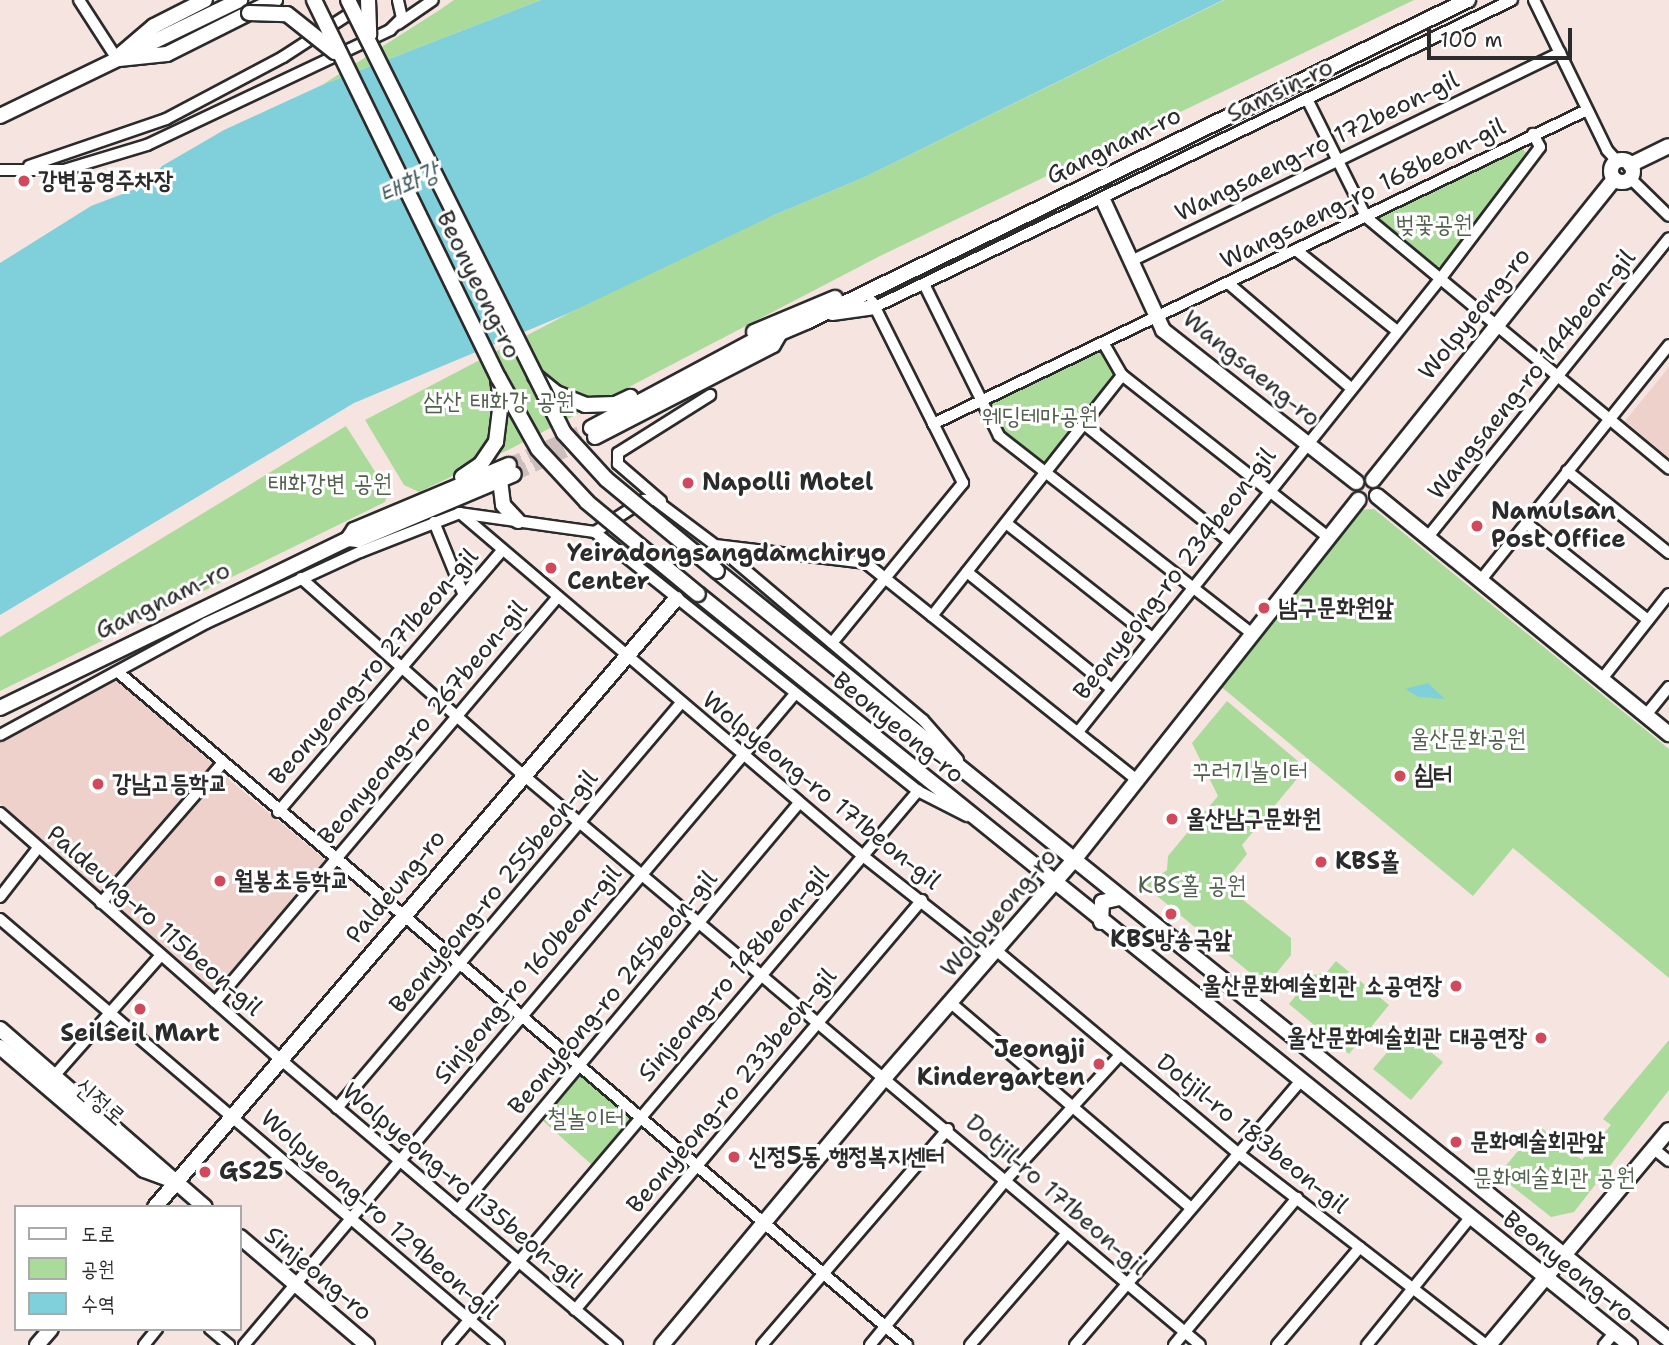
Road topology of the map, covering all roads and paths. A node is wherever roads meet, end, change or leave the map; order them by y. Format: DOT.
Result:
graph roads {
  1 [pos="79,0"];
  2 [pos="205,0"];
  3 [pos="240,0"];
  4 [pos="275,0"];
  5 [pos="314,0"];
  6 [pos="348,0"];
  7 [pos="369,0"];
  8 [pos="398,0"];
  9 [pos="433,0"];
  10 [pos="1468,0"];
  11 [pos="1512,0"];
  12 [pos="1534,0"];
  13 [pos="249,13"];
  14 [pos="390,30"];
  15 [pos="372,50"];
  16 [pos="1560,53"];
  17 [pos="117,59"];
  18 [pos="345,64"];
  19 [pos="1308,100"];
  20 [pos="1587,110"];
  21 [pos="0,116"];
  22 [pos="1533,134"];
  23 [pos="1669,146"];
  24 [pos="1338,160"];
  25 [pos="23,168"];
  26 [pos="1626,168"];
  27 [pos="0,170"];
  28 [pos="1103,200"];
  29 [pos="1669,216"];
  30 [pos="1366,217"];
  31 [pos="1669,238"];
  32 [pos="1296,250"];
  33 [pos="1131,261"];
  34 [pos="1441,278"];
  35 [pos="924,284"];
  36 [pos="1228,284"];
  37 [pos="867,289"];
  38 [pos="875,307"];
  39 [pos="1158,319"];
  40 [pos="808,321"];
  41 [pos="1494,325"];
  42 [pos="1397,331"];
  43 [pos="1104,344"];
  44 [pos="1669,345"];
  45 [pos="526,365"];
  46 [pos="1122,375"];
  47 [pos="498,377"];
  48 [pos="1558,377"];
  49 [pos="1351,388"];
  50 [pos="710,395"];
  51 [pos="981,401"];
  52 [pos="1608,419"];
  53 [pos="933,424"];
  54 [pos="1084,424"];
  55 [pos="593,432"];
  56 [pos="1306,443"];
  57 [pos="1669,469"];
  58 [pos="1567,471"];
  59 [pos="1044,474"];
  60 [pos="500,480"];
  61 [pos="1373,480"];
  62 [pos="1356,482"];
  63 [pos="1268,490"];
  64 [pos="1377,496"];
  65 [pos="1358,500"];
  66 [pos="411,503"];
  67 [pos="665,505"];
  68 [pos="460,513"];
  69 [pos="435,515"];
  70 [pos="518,521"];
  71 [pos="1006,523"];
  72 [pos="1526,523"];
  73 [pos="595,532"];
  74 [pos="1328,537"];
  75 [pos="1427,538"];
  76 [pos="348,539"];
  77 [pos="1229,541"];
  78 [pos="715,545"];
  79 [pos="502,551"];
  80 [pos="1669,553"];
  81 [pos="967,572"];
  82 [pos="884,577"];
  83 [pos="301,578"];
  84 [pos="1480,581"];
  85 [pos="1192,587"];
  86 [pos="463,593"];
  87 [pos="1669,594"];
  88 [pos="556,599"];
  89 [pos="676,599"];
  90 [pos="932,616"];
  91 [pos="1648,620"];
  92 [pos="1251,633"];
  93 [pos="1152,638"];
  94 [pos="832,643"];
  95 [pos="625,656"];
  96 [pos="399,667"];
  97 [pos="118,672"];
  98 [pos="1602,679"];
  99 [pos="1669,687"];
  100 [pos="1112,689"];
  101 [pos="794,695"];
  102 [pos="681,703"];
  103 [pos="0,708"];
  104 [pos="1646,715"];
  105 [pos="456,716"];
  106 [pos="1078,732"];
  107 [pos="1669,734"];
  108 [pos="0,735"];
  109 [pos="743,754"];
  110 [pos="222,764"];
  111 [pos="967,770"];
  112 [pos="522,774"];
  113 [pos="1138,781"];
  114 [pos="918,791"];
  115 [pos="799,803"];
  116 [pos="278,812"];
  117 [pos="0,813"];
  118 [pos="580,822"];
  119 [pos="979,822"];
  120 [pos="38,848"];
  121 [pos="863,856"];
  122 [pos="335,860"];
  123 [pos="1074,860"];
  124 [pos="641,873"];
  125 [pos="1054,883"];
  126 [pos="0,897"];
  127 [pos="1120,898"];
  128 [pos="922,900"];
  129 [pos="101,903"];
  130 [pos="401,916"];
  131 [pos="0,919"];
  132 [pos="699,922"];
  133 [pos="1101,922"];
  134 [pos="994,954"];
  135 [pos="161,955"];
  136 [pos="460,967"];
  137 [pos="761,973"];
  138 [pos="215,1002"];
  139 [pos="951,1003"];
  140 [pos="110,1013"];
  141 [pos="520,1018"];
  142 [pos="818,1020"];
  143 [pos="0,1029"];
  144 [pos="0,1047"];
  145 [pos="1120,1055"];
  146 [pos="280,1059"];
  147 [pos="578,1067"];
  148 [pos="55,1075"];
  149 [pos="886,1076"];
  150 [pos="1300,1082"];
  151 [pos="337,1108"];
  152 [pos="1073,1108"];
  153 [pos="232,1117"];
  154 [pos="638,1118"];
  155 [pos="948,1129"];
  156 [pos="1669,1129"];
  157 [pos="120,1141"];
  158 [pos="1654,1149"];
  159 [pos="1239,1154"];
  160 [pos="400,1161"];
  161 [pos="1669,1161"];
  162 [pos="696,1166"];
  163 [pos="1005,1181"];
  164 [pos="176,1182"];
  165 [pos="1297,1198"];
  166 [pos="157,1205"];
  167 [pos="203,1205"];
  168 [pos="1190,1207"];
  169 [pos="458,1210"];
  170 [pos="1508,1213"];
  171 [pos="1470,1218"];
  172 [pos="354,1220"];
  173 [pos="763,1223"];
  174 [pos="1067,1233"];
  175 [pos="1490,1234"];
  176 [pos="242,1239"];
  177 [pos="1360,1247"];
  178 [pos="1564,1257"];
  179 [pos="518,1261"];
  180 [pos="822,1273"];
  181 [pos="1546,1278"];
  182 [pos="1127,1283"];
  183 [pos="295,1284"];
  184 [pos="1413,1289"];
  185 [pos="575,1310"];
  186 [pos="470,1320"];
  187 [pos="886,1327"];
  188 [pos="49,1331"];
  189 [pos="155,1331"];
  190 [pos="212,1331"];
  191 [pos="1185,1332"];
  192 [pos="1614,1333"];
  193 [pos="1669,1340"];
  194 [pos="37,1345"];
  195 [pos="144,1345"];
  196 [pos="229,1345"];
  197 [pos="244,1345"];
  198 [pos="367,1345"];
  199 [pos="448,1345"];
  200 [pos="499,1345"];
  201 [pos="617,1345"];
  202 [pos="662,1345"];
  203 [pos="762,1345"];
  204 [pos="870,1345"];
  205 [pos="907,1345"];
  206 [pos="970,1345"];
  207 [pos="1075,1345"];
  208 [pos="1174,1345"];
  209 [pos="1200,1345"];
  210 [pos="1277,1345"];
  211 [pos="1367,1345"];
  212 [pos="1487,1345"];
  213 [pos="1604,1345"];
  214 [pos="1630,1345"];
  1 -- 17 [label="street"];
  2 -- 17 [label="main road"];
  3 -- 17 [label="main road"];
  4 -- 13 [label="main road"];
  5 -- 18 [label="main road, Beonyeong-ro, bridge"];
  6 -- 15 [label="main road, Beonyeong-ro, bridge"];
  7 -- 15 [label="main road, bridge"];
  7 -- 25 [label="street"];
  8 -- 14 [label="street"];
  9 -- 14 [label="street"];
  10 -- 37 [label="main road, Gangnam-ro"];
  11 -- 19 [label="street, Samsin-ro"];
  12 -- 16 [label="street"];
  13 -- 17 [label="main road"];
  13 -- 18 [label="main road, bridge"];
  14 -- 25 [label="street"];
  15 -- 45 [label="main road, Beonyeong-ro, bridge"];
  16 -- 20 [label="street"];
  16 -- 24 [label="street, Wangsaeng-ro 172beon-gil"];
  17 -- 21 [label="main road"];
  18 -- 47 [label="main road, Beonyeong-ro, bridge"];
  19 -- 24 [label="street"];
  19 -- 28 [label="street, Samsin-ro"];
  20 -- 22 [label="street, Wangsaeng-ro 168beon-gil"];
  20 -- 26 [label="street"];
  22 -- 30 [label="street, Wangsaeng-ro 168beon-gil"];
  22 -- 34 [label="street, Beonyeong-ro 234beon-gil"];
  23 -- 26 [label="main road"];
  24 -- 30 [label="street"];
  24 -- 33 [label="street, Wangsaeng-ro 172beon-gil"];
  25 -- 27 [label="street"];
  26 -- 29 [label="street"];
  26 -- 41 [label="main road, Wolpyeong-ro"];
  28 -- 33 [label="main road, Wangsaeng-ro"];
  28 -- 35 [label="street, Samsin-ro"];
  30 -- 32 [label="street, Wangsaeng-ro 168beon-gil"];
  30 -- 34 [label="street"];
  31 -- 48 [label="street, Wangsaeng-ro 144beon-gil"];
  32 -- 36 [label="street, Wangsaeng-ro 168beon-gil"];
  32 -- 42 [label="street"];
  33 -- 39 [label="main road, Wangsaeng-ro"];
  34 -- 41 [label="street"];
  34 -- 42 [label="street, Beonyeong-ro 234beon-gil"];
  35 -- 38 [label="street, Samsin-ro"];
  35 -- 51 [label="street"];
  36 -- 39 [label="street, Wangsaeng-ro 168beon-gil"];
  36 -- 49 [label="street"];
  37 -- 38 [label="street"];
  37 -- 40 [label="main road, Gangnam-ro"];
  37 -- 45 [label="main road, bridge"];
  38 -- 40 [label="main road"];
  38 -- 53 [label="street"];
  39 -- 43 [label="street, Wangsaeng-ro 168beon-gil"];
  39 -- 56 [label="main road, Wangsaeng-ro"];
  40 -- 55 [label="main road, Gangnam-ro"];
  41 -- 48 [label="street"];
  41 -- 61 [label="main road, Wolpyeong-ro"];
  42 -- 49 [label="street, Beonyeong-ro 234beon-gil"];
  43 -- 46 [label="street"];
  43 -- 51 [label="street, Wangsaeng-ro 168beon-gil"];
  44 -- 52 [label="street"];
  45 -- 111 [label="main road, Beonyeong-ro, bridge"];
  46 -- 54 [label="street"];
  46 -- 63 [label="street"];
  47 -- 66 [label="main road"];
  47 -- 119 [label="main road, Beonyeong-ro, bridge"];
  48 -- 52 [label="street"];
  48 -- 75 [label="street, Wangsaeng-ro 144beon-gil"];
  49 -- 56 [label="street, Beonyeong-ro 234beon-gil"];
  50 -- 67 [label="street"];
  51 -- 53 [label="street, Wangsaeng-ro 168beon-gil"];
  51 -- 59 [label="street"];
  52 -- 57 [label="street"];
  52 -- 58 [label="street"];
  53 -- 82 [label="street"];
  54 -- 59 [label="street"];
  54 -- 77 [label="street"];
  56 -- 62 [label="main road, Wangsaeng-ro"];
  56 -- 63 [label="street, Beonyeong-ro 234beon-gil"];
  58 -- 72 [label="street"];
  58 -- 80 [label="street"];
  59 -- 71 [label="street"];
  59 -- 85 [label="street"];
  60 -- 66 [label="main road, Gangnam-ro"];
  60 -- 69 [label="main road, Gangnam-ro"];
  60 -- 70 [label="main road"];
  61 -- 62 [label="main road"];
  61 -- 64 [label="main road"];
  62 -- 65 [label="main road"];
  63 -- 74 [label="street"];
  63 -- 77 [label="street, Beonyeong-ro 234beon-gil"];
  64 -- 65 [label="main road"];
  64 -- 75 [label="main road"];
  65 -- 74 [label="main road, Wolpyeong-ro"];
  66 -- 69 [label="street"];
  66 -- 76 [label="main road, Gangnam-ro"];
  67 -- 73 [label="street"];
  67 -- 78 [label="street"];
  68 -- 69 [label="street"];
  68 -- 70 [label="street"];
  68 -- 79 [label="street, Wolpyeong-ro 171beon-gil"];
  69 -- 76 [label="main road, Gangnam-ro"];
  69 -- 83 [label="street"];
  69 -- 86 [label="street"];
  70 -- 73 [label="street"];
  71 -- 81 [label="street"];
  71 -- 93 [label="street"];
  72 -- 84 [label="street"];
  72 -- 91 [label="street"];
  73 -- 89 [label="street"];
  74 -- 92 [label="main road, Wolpyeong-ro"];
  75 -- 84 [label="main road"];
  76 -- 103 [label="main road, Gangnam-ro"];
  77 -- 85 [label="street, Beonyeong-ro 234beon-gil"];
  78 -- 82 [label="street"];
  78 -- 94 [label="street"];
  79 -- 86 [label="street, Beonyeong-ro 271beon-gil"];
  79 -- 88 [label="street, Wolpyeong-ro 171beon-gil"];
  81 -- 90 [label="street"];
  81 -- 100 [label="street"];
  82 -- 90 [label="street"];
  82 -- 94 [label="street"];
  83 -- 96 [label="street, Dotjil-ro 171beon-gil"];
  83 -- 97 [label="street"];
  84 -- 98 [label="main road"];
  85 -- 92 [label="street"];
  85 -- 93 [label="street, Beonyeong-ro 234beon-gil"];
  86 -- 96 [label="street, Beonyeong-ro 271beon-gil"];
  87 -- 91 [label="street"];
  88 -- 95 [label="street, Wolpyeong-ro 171beon-gil"];
  88 -- 105 [label="street, Beonyeong-ro 267beon-gil"];
  89 -- 95 [label="main road, Paldeung-ro"];
  89 -- 101 [label="street"];
  90 -- 106 [label="street"];
  91 -- 98 [label="street"];
  92 -- 113 [label="main road, Wolpyeong-ro"];
  93 -- 100 [label="street, Beonyeong-ro 234beon-gil"];
  94 -- 111 [label="street"];
  95 -- 102 [label="street, Wolpyeong-ro 171beon-gil"];
  95 -- 112 [label="main road, Paldeung-ro"];
  96 -- 105 [label="street, Dotjil-ro 171beon-gil"];
  96 -- 116 [label="street, Beonyeong-ro 271beon-gil"];
  97 -- 108 [label="street"];
  97 -- 110 [label="street"];
  98 -- 104 [label="main road"];
  99 -- 104 [label="street"];
  100 -- 106 [label="street, Beonyeong-ro 234beon-gil"];
  101 -- 109 [label="street, Sinjeong-ro 160beon-gil"];
  101 -- 114 [label="street"];
  102 -- 109 [label="street, Wolpyeong-ro 171beon-gil"];
  102 -- 118 [label="street, Beonyeong-ro 255beon-gil"];
  104 -- 107 [label="main road"];
  105 -- 112 [label="street, Dotjil-ro 171beon-gil"];
  105 -- 122 [label="street, Beonyeong-ro 267beon-gil"];
  106 -- 113 [label="street"];
  109 -- 115 [label="street, Wolpyeong-ro 171beon-gil"];
  109 -- 124 [label="street, Sinjeong-ro 160beon-gil"];
  110 -- 116 [label="street"];
  110 -- 129 [label="street"];
  111 -- 123 [label="main road, Beonyeong-ro"];
  112 -- 118 [label="street, Dotjil-ro 171beon-gil"];
  112 -- 130 [label="main road, Paldeung-ro"];
  113 -- 123 [label="main road, Wolpyeong-ro"];
  114 -- 119 [label="street"];
  114 -- 121 [label="street, Sinjeong-ro 148beon-gil"];
  115 -- 121 [label="street, Wolpyeong-ro 171beon-gil"];
  115 -- 132 [label="street, Beonyeong-ro 245beon-gil"];
  116 -- 122 [label="street"];
  117 -- 120 [label="street, Paldeung-ro 115beon-gil"];
  118 -- 124 [label="street, Dotjil-ro 171beon-gil"];
  118 -- 136 [label="street, Beonyeong-ro 255beon-gil"];
  119 -- 125 [label="main road, Beonyeong-ro"];
  120 -- 126 [label="street"];
  120 -- 129 [label="street, Paldeung-ro 115beon-gil"];
  121 -- 128 [label="street, Wolpyeong-ro 171beon-gil"];
  121 -- 137 [label="street, Sinjeong-ro 148beon-gil"];
  122 -- 130 [label="street"];
  122 -- 138 [label="street, Beonyeong-ro 267beon-gil"];
  123 -- 125 [label="main road, Wolpyeong-ro"];
  123 -- 127 [label="main road, Beonyeong-ro"];
  124 -- 132 [label="street, Dotjil-ro 171beon-gil"];
  124 -- 141 [label="street, Sinjeong-ro 160beon-gil"];
  125 -- 133 [label="main road, Beonyeong-ro"];
  125 -- 134 [label="main road, Wolpyeong-ro"];
  127 -- 133 [label="main road"];
  127 -- 170 [label="main road, Beonyeong-ro"];
  128 -- 134 [label="street, Wolpyeong-ro 171beon-gil"];
  128 -- 142 [label="street, Beonyeong-ro 233beon-gil"];
  129 -- 135 [label="street, Paldeung-ro 115beon-gil"];
  130 -- 136 [label="street"];
  130 -- 146 [label="main road, Paldeung-ro"];
  131 -- 140 [label="street, Wolpyeong-ro 129beon-gil"];
  132 -- 137 [label="street, Dotjil-ro 171beon-gil"];
  132 -- 147 [label="street, Beonyeong-ro 245beon-gil"];
  133 -- 150 [label="main road, Beonyeong-ro"];
  134 -- 139 [label="main road, Wolpyeong-ro"];
  134 -- 145 [label="street, Dotjil-ro 183beon-gil"];
  135 -- 138 [label="street, Paldeung-ro 115beon-gil"];
  135 -- 140 [label="street"];
  136 -- 141 [label="street"];
  136 -- 151 [label="street, Beonyeong-ro 255beon-gil"];
  137 -- 142 [label="street, Dotjil-ro 171beon-gil"];
  137 -- 154 [label="street, Sinjeong-ro 148beon-gil"];
  138 -- 146 [label="street, Paldeung-ro 115beon-gil"];
  139 -- 149 [label="main road, Wolpyeong-ro"];
  139 -- 152 [label="street"];
  140 -- 148 [label="street"];
  140 -- 153 [label="street, Wolpyeong-ro 129beon-gil"];
  141 -- 147 [label="street"];
  141 -- 160 [label="street, Sinjeong-ro 160beon-gil"];
  142 -- 149 [label="street, Dotjil-ro 171beon-gil"];
  142 -- 162 [label="street, Beonyeong-ro 233beon-gil"];
  143 -- 148 [label="main road"];
  144 -- 157 [label="main road, 신정로"];
  145 -- 152 [label="street"];
  145 -- 159 [label="street, Dotjil-ro 183beon-gil"];
  146 -- 151 [label="street, Wolpyeong-ro 135beon-gil"];
  146 -- 153 [label="main road, Paldeung-ro"];
  147 -- 154 [label="street"];
  147 -- 169 [label="street, Beonyeong-ro 245beon-gil"];
  148 -- 157 [label="main road"];
  149 -- 155 [label="street, Dotjil-ro 171beon-gil"];
  149 -- 173 [label="main road, Wolpyeong-ro"];
  150 -- 159 [label="street"];
  150 -- 171 [label="main road, Beonyeong-ro"];
  151 -- 160 [label="street, Wolpyeong-ro 135beon-gil"];
  152 -- 163 [label="street"];
  152 -- 168 [label="street"];
  153 -- 164 [label="main road, Paldeung-ro"];
  153 -- 172 [label="street, Wolpyeong-ro 129beon-gil"];
  154 -- 162 [label="street"];
  154 -- 179 [label="street, Sinjeong-ro 148beon-gil"];
  155 -- 163 [label="street, Dotjil-ro 171beon-gil"];
  155 -- 180 [label="street"];
  156 -- 158 [label="main road"];
  157 -- 164 [label="main road"];
  158 -- 161 [label="street"];
  158 -- 178 [label="main road"];
  159 -- 165 [label="street, Dotjil-ro 183beon-gil"];
  159 -- 168 [label="street"];
  160 -- 169 [label="street, Wolpyeong-ro 135beon-gil"];
  160 -- 172 [label="street, Sinjeong-ro 160beon-gil"];
  162 -- 173 [label="street"];
  162 -- 185 [label="street, Beonyeong-ro 233beon-gil"];
  163 -- 174 [label="street, Dotjil-ro 171beon-gil"];
  163 -- 187 [label="street"];
  164 -- 166 [label="main road, Paldeung-ro"];
  164 -- 167 [label="main road"];
  165 -- 177 [label="street, Dotjil-ro 183beon-gil"];
  165 -- 191 [label="street"];
  168 -- 182 [label="street"];
  169 -- 179 [label="street, Wolpyeong-ro 135beon-gil"];
  170 -- 175 [label="main road"];
  170 -- 178 [label="main road, Beonyeong-ro"];
  171 -- 175 [label="main road, Beonyeong-ro"];
  171 -- 184 [label="street"];
  172 -- 183 [label="street, Sinjeong-ro 160beon-gil"];
  172 -- 186 [label="street, Wolpyeong-ro 129beon-gil"];
  173 -- 180 [label="street"];
  173 -- 202 [label="main road, Wolpyeong-ro"];
  174 -- 182 [label="street, Dotjil-ro 171beon-gil"];
  174 -- 206 [label="street"];
  175 -- 181 [label="main road, Beonyeong-ro"];
  176 -- 183 [label="main road, Sinjeong-ro"];
  177 -- 184 [label="street, Dotjil-ro 183beon-gil"];
  177 -- 210 [label="street"];
  178 -- 181 [label="main road"];
  178 -- 193 [label="main road, Beonyeong-ro"];
  179 -- 185 [label="street, Wolpyeong-ro 135beon-gil"];
  179 -- 186 [label="street, Sinjeong-ro 148beon-gil"];
  180 -- 187 [label="street"];
  180 -- 203 [label="street"];
  181 -- 192 [label="main road, Beonyeong-ro"];
  181 -- 212 [label="main road"];
  182 -- 191 [label="street, Dotjil-ro 171beon-gil"];
  182 -- 207 [label="street"];
  183 -- 197 [label="street, Sinjeong-ro 160beon-gil"];
  183 -- 198 [label="main road, Sinjeong-ro"];
  184 -- 211 [label="street"];
  184 -- 212 [label="street, Dotjil-ro 183beon-gil"];
  185 -- 201 [label="street, Wolpyeong-ro 135beon-gil"];
  186 -- 199 [label="street, Sinjeong-ro 148beon-gil"];
  186 -- 200 [label="street, Wolpyeong-ro 129beon-gil"];
  187 -- 204 [label="street"];
  187 -- 205 [label="street"];
  188 -- 194 [label="main road"];
  189 -- 195 [label="street"];
  190 -- 196 [label="street"];
  191 -- 208 [label="street"];
  191 -- 209 [label="street, Dotjil-ro 171beon-gil"];
  192 -- 213 [label="street"];
  192 -- 214 [label="main road, Beonyeong-ro"];
}
